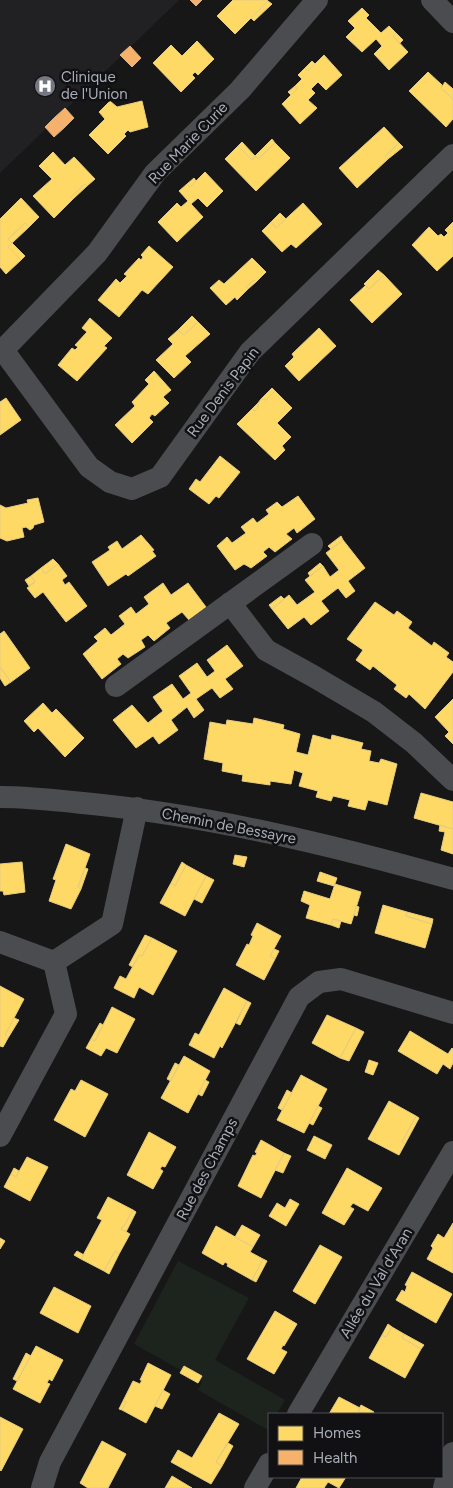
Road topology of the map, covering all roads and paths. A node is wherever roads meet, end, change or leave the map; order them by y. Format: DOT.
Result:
graph roads {
  1 [pos="317,0"];
  2 [pos="432,0"];
  3 [pos="453,22"];
  4 [pos="453,156"];
  5 [pos="2,352"];
  6 [pos="312,544"];
  7 [pos="230,603"];
  8 [pos="116,686"];
  9 [pos="453,780"];
  10 [pos="0,797"];
  11 [pos="137,808"];
  12 [pos="453,879"];
  13 [pos="0,942"];
  14 [pos="54,962"];
  15 [pos="453,1013"];
  16 [pos="0,1136"];
  17 [pos="453,1152"];
  18 [pos="299,1413"];
  19 [pos="453,1453"];
  20 [pos="268,1466"];
  21 [pos="42,1488"];
  22 [pos="255,1488"];
  23 [pos="444,1488"];
  1 -- 5 [label="street, Rue Marie Curie"];
  2 -- 3 [label="street"];
  4 -- 5 [label="street, Rue Denis Papin"];
  6 -- 7 [label="street"];
  7 -- 8 [label="street"];
  7 -- 9 [label="street"];
  10 -- 11 [label="street, Chemin de Bessayre"];
  11 -- 12 [label="street, Chemin de Bessayre"];
  11 -- 14 [label="street"];
  13 -- 14 [label="street"];
  14 -- 16 [label="street"];
  15 -- 21 [label="street, Rue des Champs"];
  17 -- 18 [label="street, Allée du Val d'Aran"];
  19 -- 23 [label="street"];
  20 -- 22 [label="street"];
}
